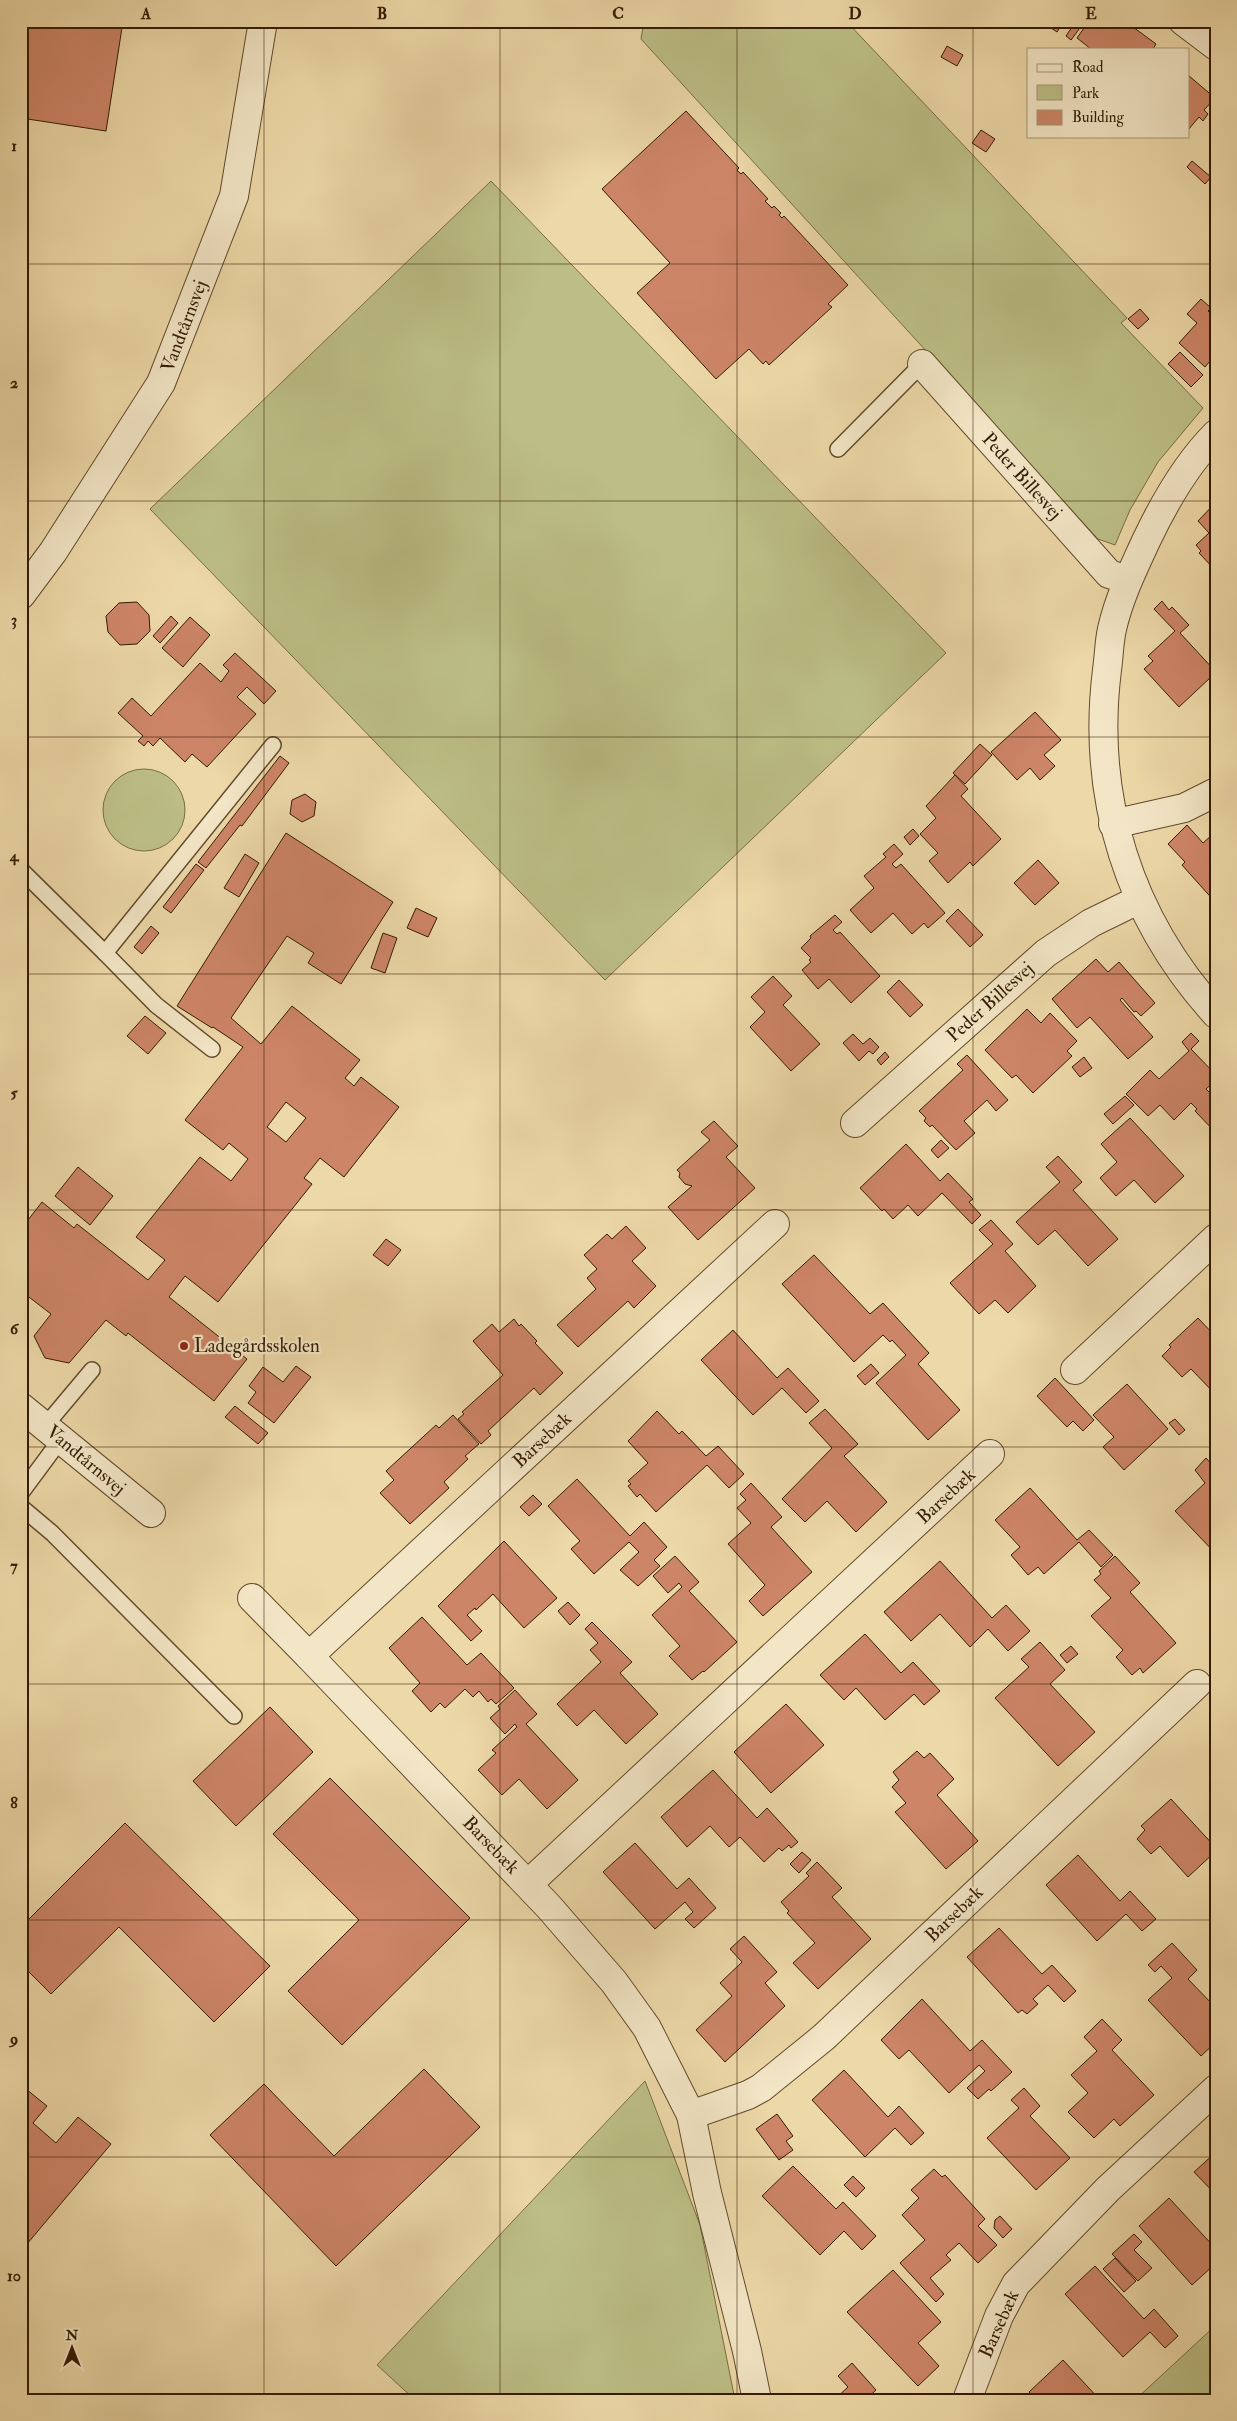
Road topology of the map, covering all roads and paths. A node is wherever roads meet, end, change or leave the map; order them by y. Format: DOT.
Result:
graph roads {
  1 [pos="263,21"];
  2 [pos="1183,21"];
  3 [pos="1216,46"];
  4 [pos="922,364"];
  5 [pos="1216,434"];
  6 [pos="838,449"];
  7 [pos="1128,580"];
  8 [pos="21,596"];
  9 [pos="273,745"];
  10 [pos="1216,792"];
  11 [pos="1113,824"];
  12 [pos="21,870"];
  13 [pos="1138,900"];
  14 [pos="105,953"];
  15 [pos="1216,1014"];
  16 [pos="212,1048"];
  17 [pos="855,1123"];
  18 [pos="775,1224"];
  19 [pos="1216,1238"];
  20 [pos="92,1370"];
  21 [pos="1075,1370"];
  22 [pos="21,1407"];
  23 [pos="53,1432"];
  24 [pos="990,1454"];
  25 [pos="21,1493"];
  26 [pos="21,1507"];
  27 [pos="151,1513"];
  28 [pos="252,1598"];
  29 [pos="309,1656"];
  30 [pos="1197,1684"];
  31 [pos="234,1716"];
  32 [pos="528,1884"];
  33 [pos="1216,2089"];
  34 [pos="691,2115"];
  35 [pos="757,2400"];
  36 [pos="967,2400"];
  1 -- 8 [label="street, Vandtårnsvej"];
  2 -- 3 [label="street"];
  4 -- 6 [label="lane"];
  4 -- 7 [label="street, Peder Billesvej"];
  5 -- 7 [label="street"];
  7 -- 11 [label="street"];
  9 -- 14 [label="lane"];
  10 -- 11 [label="street"];
  11 -- 13 [label="street"];
  12 -- 14 [label="lane"];
  13 -- 15 [label="street"];
  13 -- 17 [label="street, Peder Billesvej"];
  14 -- 16 [label="lane"];
  18 -- 29 [label="street, Barsebæk"];
  19 -- 21 [label="street"];
  20 -- 23 [label="lane"];
  22 -- 23 [label="street, Vandtårnsvej"];
  23 -- 25 [label="lane"];
  23 -- 27 [label="street, Vandtårnsvej"];
  24 -- 32 [label="street, Barsebæk"];
  26 -- 31 [label="lane"];
  28 -- 29 [label="street, Barsebæk"];
  29 -- 32 [label="street, Barsebæk"];
  30 -- 34 [label="street, Barsebæk"];
  32 -- 34 [label="street, Barsebæk"];
  33 -- 36 [label="street, Barsebæk"];
  34 -- 35 [label="street, Barsebæk"];
}
